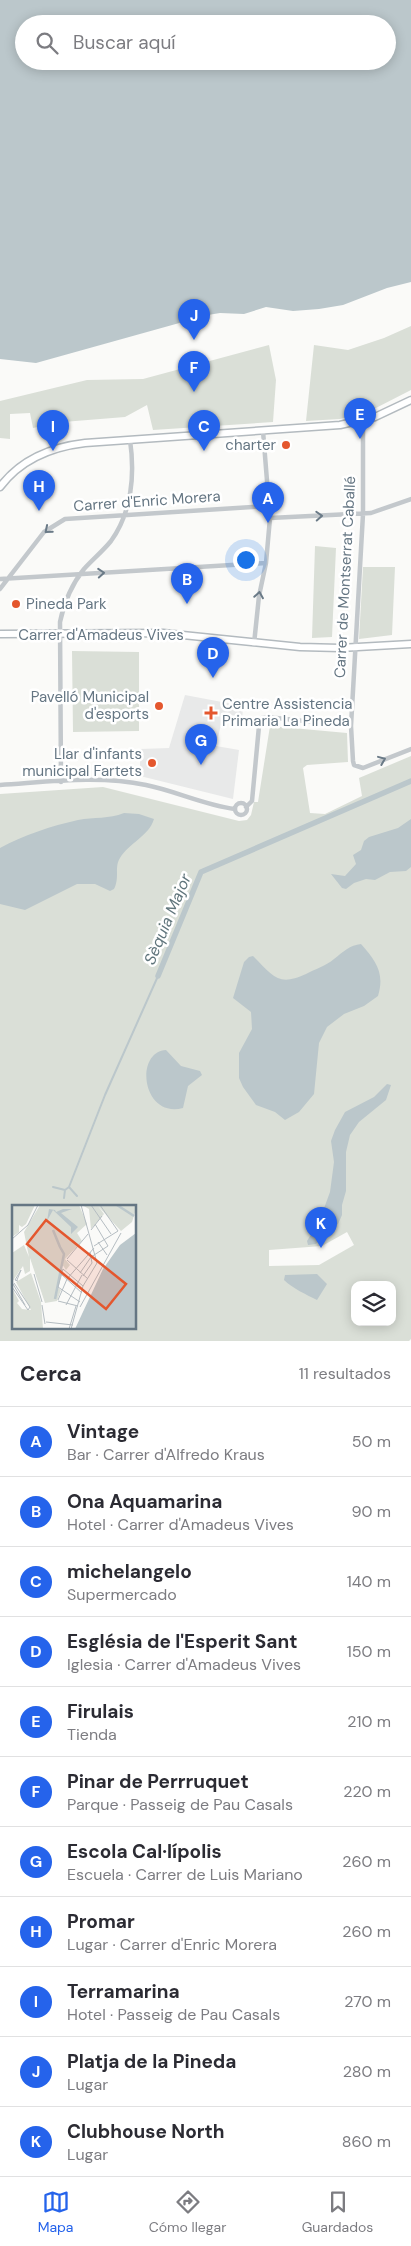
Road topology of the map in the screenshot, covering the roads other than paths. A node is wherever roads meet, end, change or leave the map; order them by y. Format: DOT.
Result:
graph roads {
  1 [pos="411,400"];
  2 [pos="363,421"];
  3 [pos="263,431"];
  4 [pos="130,440"];
  5 [pos="0,487"];
  6 [pos="411,499"];
  7 [pos="268,506"];
  8 [pos="125,514"];
  9 [pos="362,514"];
  10 [pos="270,518"];
  11 [pos="266,563"];
  12 [pos="81,574"];
  13 [pos="0,579"];
  14 [pos="8,579"];
  15 [pos="0,589"];
  16 [pos="0,634"];
  17 [pos="59,634"];
  18 [pos="254,644"];
  19 [pos="411,644"];
  20 [pos="354,647"];
  21 [pos="351,726"];
  22 [pos="411,749"];
  23 [pos="61,782"];
  24 [pos="0,785"];
  25 [pos="246,807"];
  26 [pos="235,809"];
  1 -- 2 [label="street"];
  2 -- 3 [label="street"];
  2 -- 9 [label="street, Carrer de Montserrat Caballé"];
  3 -- 4 [label="street"];
  3 -- 7 [label="street"];
  4 -- 5 [label="street"];
  4 -- 8 [label="street"];
  6 -- 9 [label="street"];
  7 -- 8 [label="street, Carrer d'Enric Morera"];
  7 -- 10 [label="street"];
  8 -- 12 [label="street"];
  8 -- 14 [label="street, Carrer d'Enric Morera, one-way"];
  10 -- 9 [label="street, one-way"];
  9 -- 20 [label="street, Carrer de Montserrat Caballé"];
  10 -- 11 [label="street"];
  12 -- 11 [label="street, one-way"];
  18 -- 11 [label="street, one-way"];
  12 -- 14 [label="street"];
  12 -- 17 [label="street"];
  13 -- 14 [label="street"];
  14 -- 15 [label="street, Carrer d'Enric Morera"];
  16 -- 17 [label="street, Carrer d'Amadeus Vives"];
  17 -- 18 [label="street, Carrer d'Amadeus Vives"];
  17 -- 23 [label="street"];
  18 -- 20 [label="street, Carrer d'Amadeus Vives"];
  19 -- 20 [label="street, Carrer d'Amadeus Vives"];
  20 -- 21 [label="street, Carrer de Montserrat Caballé"];
  21 -- 22 [label="street, Carrer de Montserrat Caballé, one-way"];
  21 -- 25 [label="street"];
  23 -- 24 [label="street"];
  23 -- 26 [label="street"];
  25 -- 26 [label="street"];
  25 -- 26 [label="street"];
}
